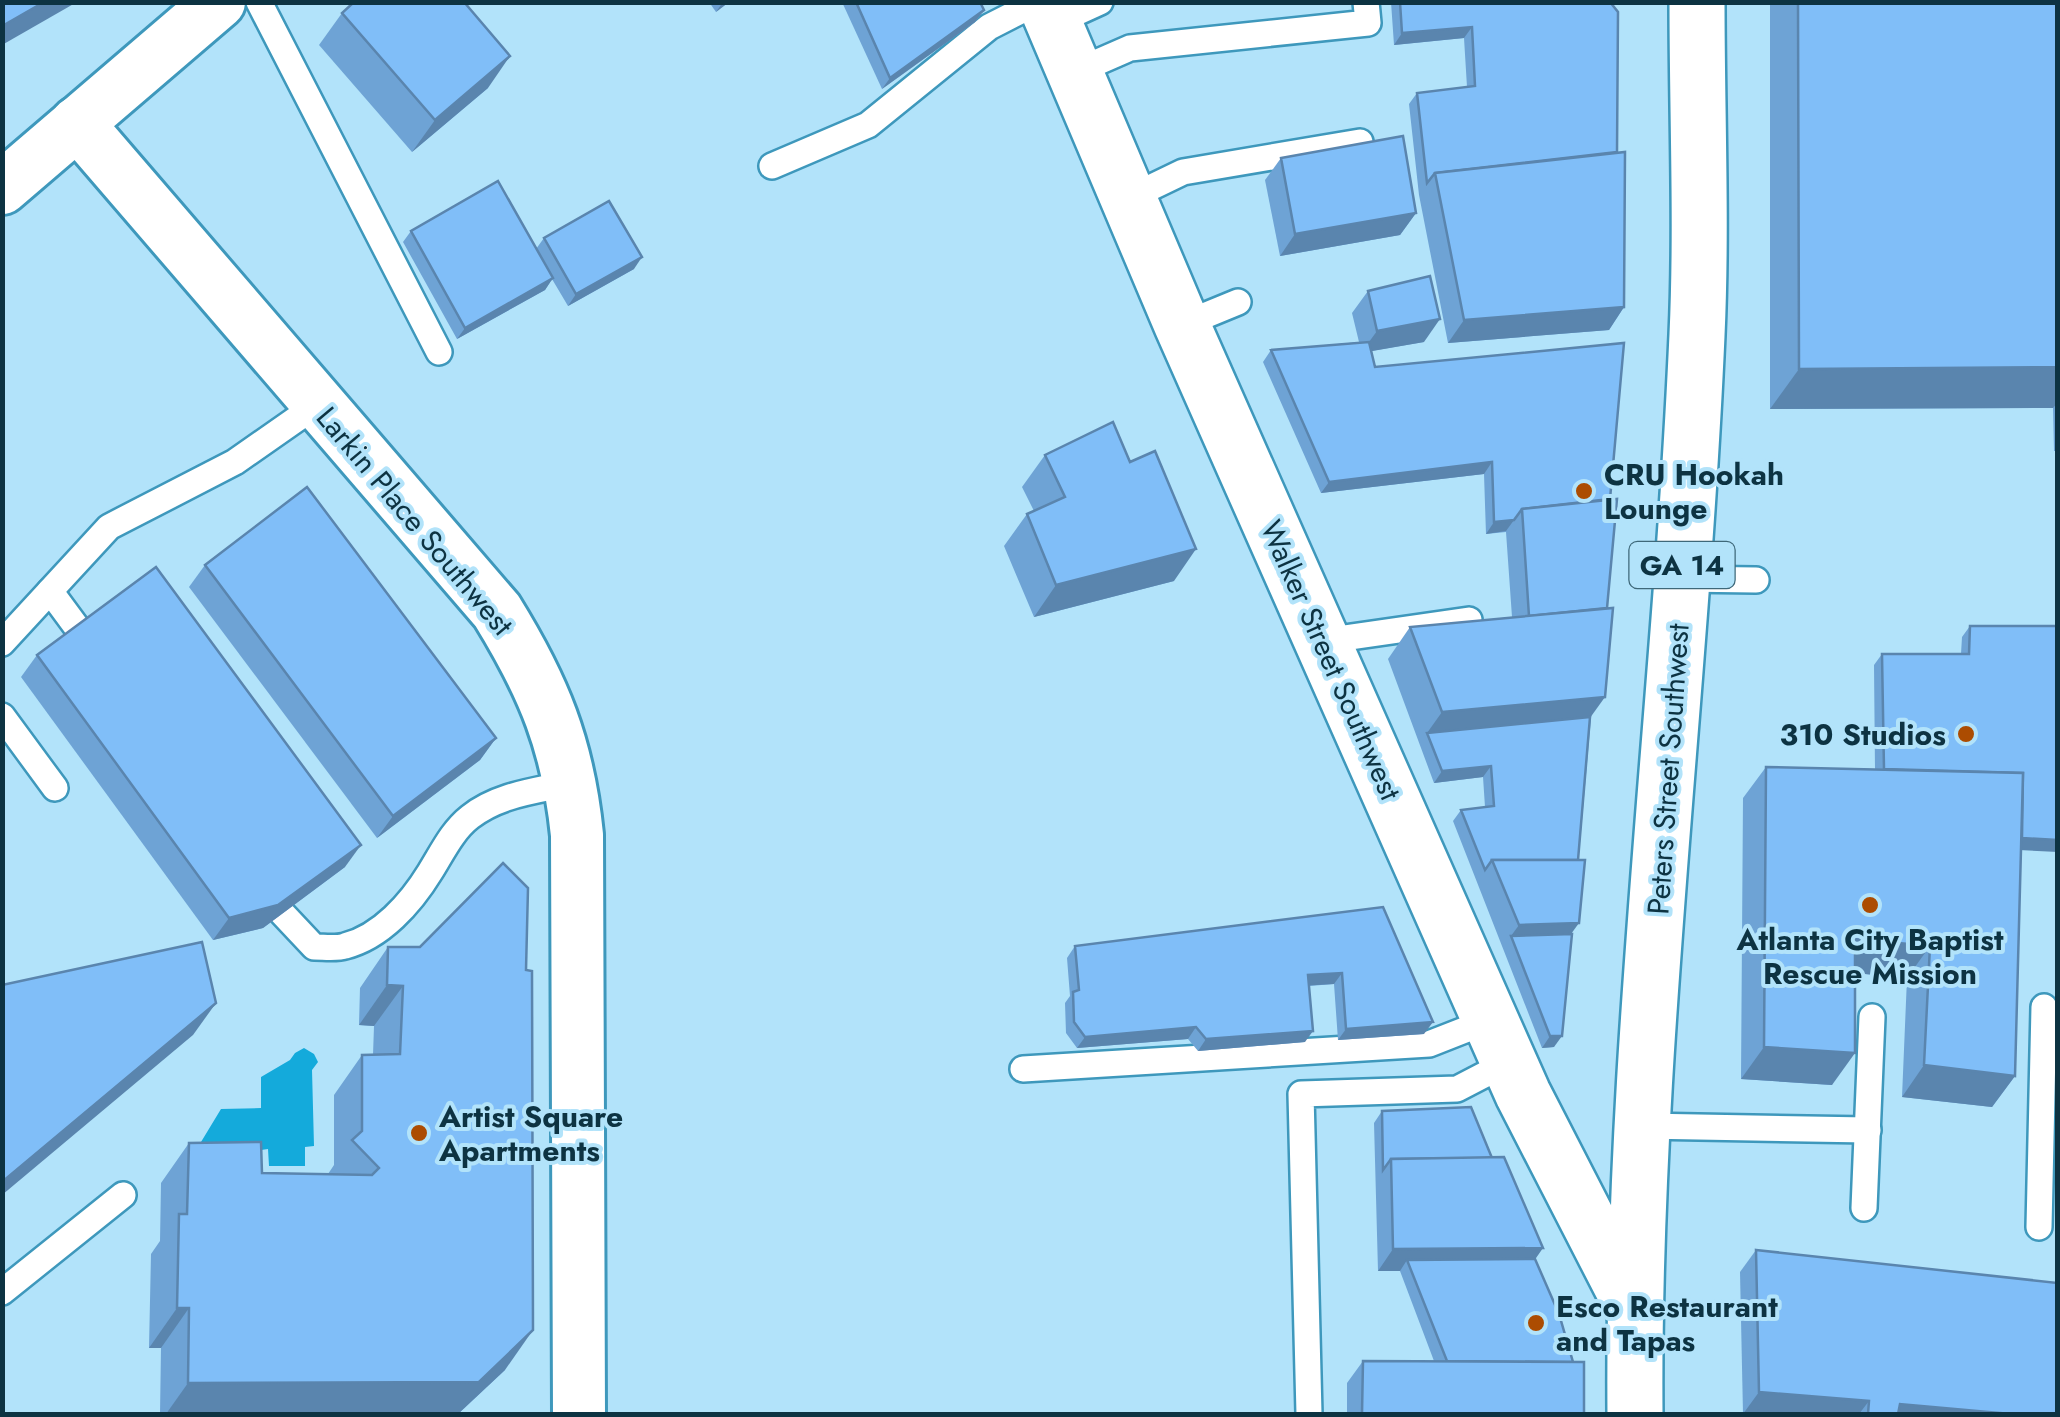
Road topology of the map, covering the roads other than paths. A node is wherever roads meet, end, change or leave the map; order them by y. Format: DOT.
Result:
graph roads {
  1 [pos="219,2"];
  2 [pos="260,2"];
  3 [pos="1366,2"];
  4 [pos="1697,2"];
  5 [pos="1062,20"];
  6 [pos="77,123"];
  7 [pos="1360,142"];
  8 [pos="772,166"];
  9 [pos="2,188"];
  10 [pos="1127,199"];
  11 [pos="1238,302"];
  12 [pos="1182,325"];
  13 [pos="439,352"];
  14 [pos="318,404"];
  15 [pos="1680,580"];
  16 [pos="1756,580"];
  17 [pos="50,591"];
  18 [pos="1469,620"];
  19 [pos="81,633"];
  20 [pos="1323,641"];
  21 [pos="2,643"];
  22 [pos="2,716"];
  23 [pos="572,783"];
  24 [pos="55,788"];
  25 [pos="282,913"];
  26 [pos="2044,1007"];
  27 [pos="1872,1017"];
  28 [pos="1500,1041"];
  29 [pos="1023,1069"];
  30 [pos="1644,1126"];
  31 [pos="1868,1130"];
  32 [pos="123,1195"];
  33 [pos="1864,1208"];
  34 [pos="2039,1227"];
  35 [pos="2,1292"];
  36 [pos="1634,1310"];
  37 [pos="579,1414"];
  38 [pos="1309,1414"];
  39 [pos="1635,1414"];
  1 -- 6 [label="street"];
  2 -- 13 [label="lane"];
  3 -- 5 [label="lane"];
  4 -- 15 [label="main road, Peters Street Southwest / GA 14"];
  5 -- 8 [label="lane"];
  5 -- 10 [label="main road, Walker Street Southwest"];
  6 -- 9 [label="street"];
  6 -- 14 [label="street, Larkin Place Southwest"];
  7 -- 10 [label="lane"];
  10 -- 12 [label="main road, Walker Street Southwest"];
  11 -- 12 [label="lane"];
  12 -- 20 [label="main road, Walker Street Southwest"];
  14 -- 17 [label="lane"];
  14 -- 23 [label="street, Larkin Place Southwest"];
  15 -- 16 [label="lane"];
  15 -- 30 [label="main road, Peters Street Southwest / GA 14"];
  17 -- 19 [label="lane"];
  17 -- 21 [label="lane"];
  18 -- 20 [label="lane"];
  20 -- 28 [label="main road, Walker Street Southwest"];
  22 -- 24 [label="lane"];
  23 -- 25 [label="lane"];
  23 -- 37 [label="street, Larkin Place Southwest"];
  26 -- 34 [label="lane"];
  27 -- 31 [label="lane"];
  28 -- 29 [label="lane"];
  28 -- 36 [label="main road, Walker Street Southwest"];
  28 -- 38 [label="lane"];
  30 -- 31 [label="lane"];
  30 -- 36 [label="main road, Peters Street Southwest / GA 14"];
  31 -- 33 [label="lane"];
  32 -- 35 [label="lane"];
  36 -- 39 [label="main road, Peters Street Southwest / GA 14"];
}
